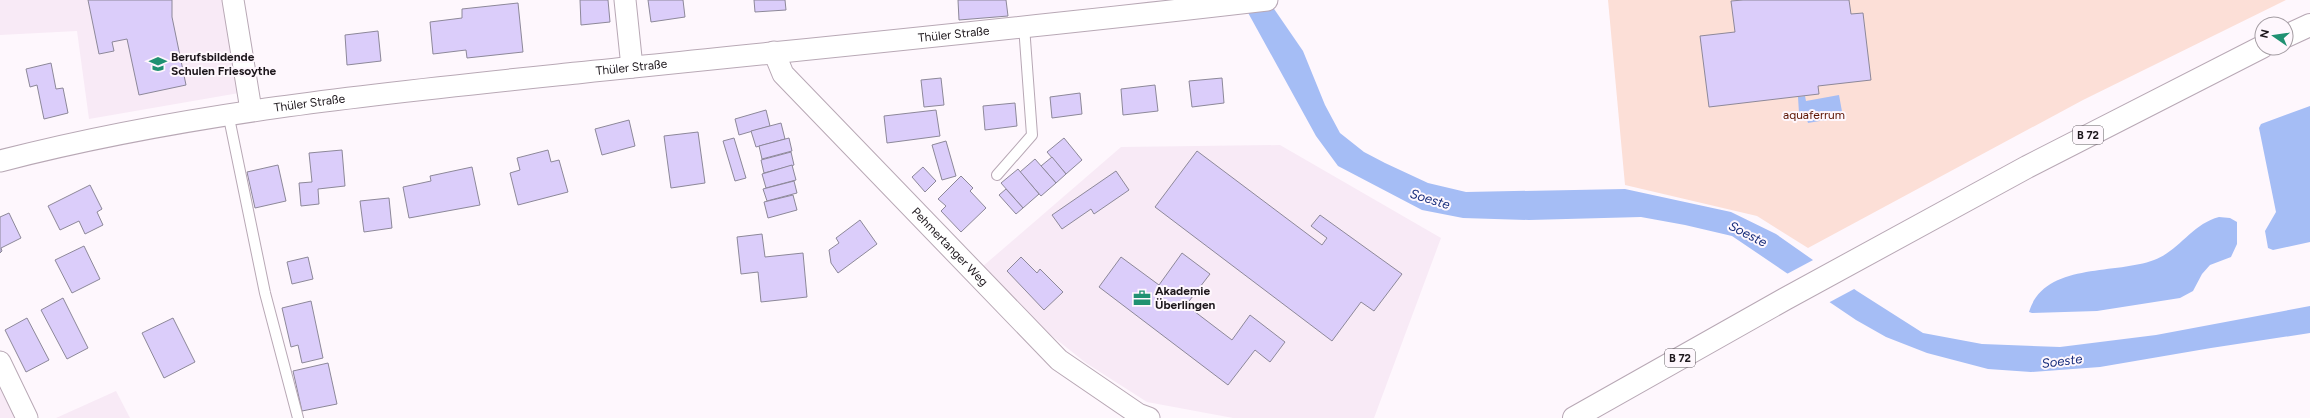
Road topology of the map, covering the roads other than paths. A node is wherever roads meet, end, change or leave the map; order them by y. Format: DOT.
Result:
graph roads {
  1 [pos="233,0"];
  2 [pos="625,0"];
  3 [pos="1267,0"];
  4 [pos="2310,25"];
  5 [pos="1024,26"];
  6 [pos="2294,32"];
  7 [pos="2254,51"];
  8 [pos="774,52"];
  9 [pos="632,67"];
  10 [pos="251,110"];
  11 [pos="228,113"];
  12 [pos="0,160"];
  13 [pos="997,175"];
  14 [pos="0,362"];
  15 [pos="27,418"];
  16 [pos="298,418"];
  17 [pos="1149,418"];
  18 [pos="1574,418"];
  1 -- 10 [label="street"];
  2 -- 9 [label="street"];
  3 -- 5 [label="street, Thüler Straße"];
  4 -- 6 [label="highway"];
  5 -- 8 [label="street, Thüler Straße"];
  5 -- 13 [label="lane"];
  7 -- 18 [label="highway, B 72"];
  8 -- 9 [label="street, Thüler Straße"];
  8 -- 17 [label="street, Pehmertanger Weg"];
  9 -- 10 [label="street, Thüler Straße"];
  10 -- 11 [label="street, Thüler Straße"];
  11 -- 12 [label="street, Thüler Straße"];
  11 -- 16 [label="lane"];
  14 -- 15 [label="street"];
}
